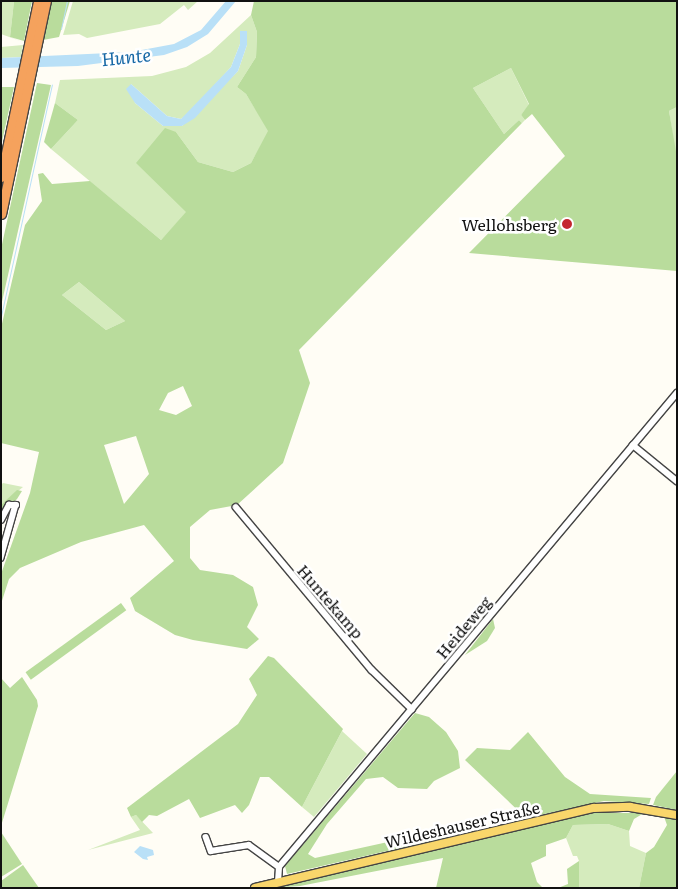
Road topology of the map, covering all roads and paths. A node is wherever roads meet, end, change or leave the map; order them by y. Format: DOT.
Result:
graph roads {
  1 [pos="38,1"];
  2 [pos="46,1"];
  3 [pos="35,38"];
  4 [pos="25,84"];
  5 [pos="1,177"];
  6 [pos="1,214"];
  7 [pos="677,393"];
  8 [pos="633,445"];
  9 [pos="677,481"];
  10 [pos="236,507"];
  11 [pos="1,520"];
  12 [pos="1,558"];
  13 [pos="412,709"];
  14 [pos="677,815"];
  15 [pos="206,837"];
  16 [pos="278,867"];
  17 [pos="278,882"];
  18 [pos="255,888"];
  1 -- 3 [label="highway"];
  2 -- 3 [label="highway"];
  3 -- 4 [label="highway"];
  4 -- 5 [label="highway"];
  4 -- 6 [label="highway"];
  7 -- 8 [label="street, Heideweg"];
  8 -- 9 [label="street"];
  8 -- 13 [label="street, Heideweg"];
  10 -- 13 [label="street, Huntekamp"];
  11 -- 12 [label="street"];
  13 -- 16 [label="street, Heideweg"];
  14 -- 17 [label="main road, Wildeshauser Straße"];
  15 -- 16 [label="street"];
  16 -- 17 [label="street"];
  17 -- 18 [label="main road, Wildeshauser Straße"];
}
